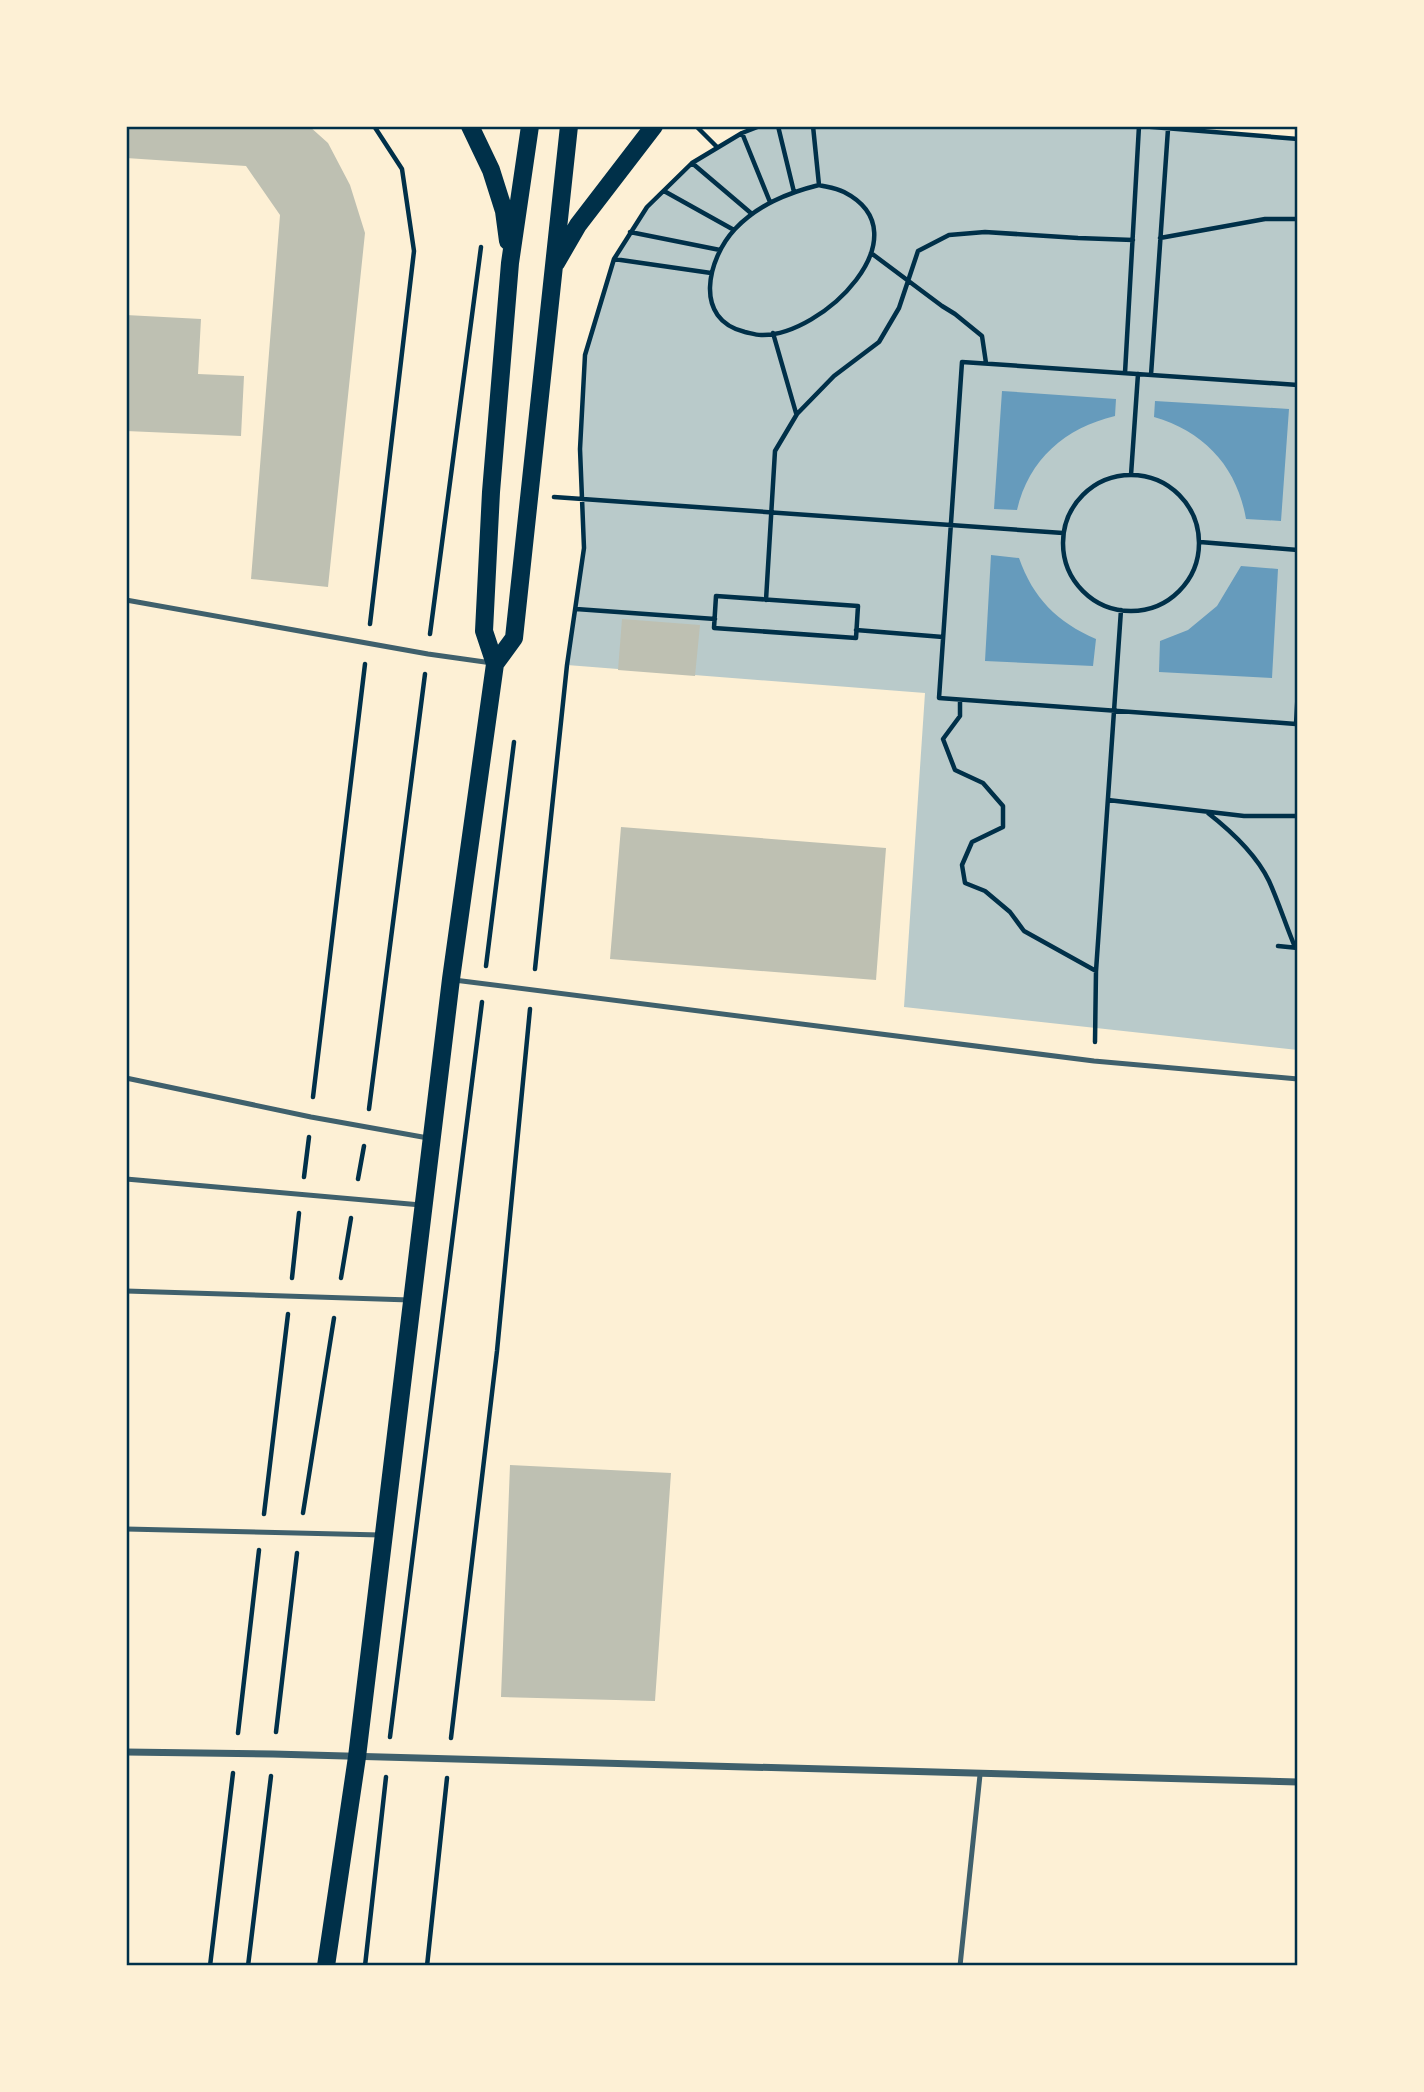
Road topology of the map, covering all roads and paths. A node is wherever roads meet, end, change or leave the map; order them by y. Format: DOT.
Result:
graph roads {
  1 [pos="470,126"];
  2 [pos="530,126"];
  3 [pos="569,126"];
  4 [pos="654,126"];
  5 [pos="696,126"];
  6 [pos="760,126"];
  7 [pos="778,126"];
  8 [pos="813,126"];
  9 [pos="1140,126"];
  10 [pos="378,127"];
  11 [pos="1154,127"];
  12 [pos="1168,128"];
  13 [pos="742,133"];
  14 [pos="1298,139"];
  15 [pos="717,147"];
  16 [pos="692,163"];
  17 [pos="818,185"];
  18 [pos="664,191"];
  19 [pos="794,191"];
  20 [pos="770,202"];
  21 [pos="752,214"];
  22 [pos="1298,219"];
  23 [pos="734,230"];
  24 [pos="630,232"];
  25 [pos="482,236"];
  26 [pos="1160,238"];
  27 [pos="1133,240"];
  28 [pos="720,250"];
  29 [pos="871,253"];
  30 [pos="614,259"];
  31 [pos="510,263"];
  32 [pos="553,269"];
  33 [pos="711,273"];
  34 [pos="909,281"];
  35 [pos="773,333"];
  36 [pos="986,363"];
  37 [pos="1125,373"];
  38 [pos="1138,374"];
  39 [pos="1151,375"];
  40 [pos="1298,385"];
  41 [pos="797,414"];
  42 [pos="1131,475"];
  43 [pos="529,495"];
  44 [pos="581,499"];
  45 [pos="771,513"];
  46 [pos="950,525"];
  47 [pos="1063,533"];
  48 [pos="1199,542"];
  49 [pos="1298,550"];
  50 [pos="126,600"];
  51 [pos="766,600"];
  52 [pos="576,609"];
  53 [pos="1121,610"];
  54 [pos="715,619"];
  55 [pos="856,630"];
  56 [pos="943,637"];
  57 [pos="368,643"];
  58 [pos="428,654"];
  59 [pos="495,664"];
  60 [pos="1298,689"];
  61 [pos="960,701"];
  62 [pos="1114,711"];
  63 [pos="514,741"];
  64 [pos="1108,800"];
  65 [pos="1205,811"];
  66 [pos="1298,816"];
  67 [pos="1278,946"];
  68 [pos="1296,948"];
  69 [pos="1096,971"];
  70 [pos="451,979"];
  71 [pos="484,985"];
  72 [pos="532,990"];
  73 [pos="1094,1061"];
  74 [pos="126,1078"];
  75 [pos="1298,1079"];
  76 [pos="311,1117"];
  77 [pos="367,1127"];
  78 [pos="433,1139"];
  79 [pos="126,1179"];
  80 [pos="302,1195"];
  81 [pos="355,1200"];
  82 [pos="425,1206"];
  83 [pos="126,1291"];
  84 [pos="290,1296"];
  85 [pos="337,1297"];
  86 [pos="413,1300"];
  87 [pos="126,1529"];
  88 [pos="262,1531"];
  89 [pos="300,1532"];
  90 [pos="384,1535"];
  91 [pos="126,1752"];
  92 [pos="235,1754"];
  93 [pos="273,1754"];
  94 [pos="357,1757"];
  95 [pos="388,1758"];
  96 [pos="449,1760"];
  97 [pos="980,1775"];
  98 [pos="1298,1783"];
  99 [pos="210,1966"];
  100 [pos="248,1966"];
  101 [pos="326,1966"];
  102 [pos="365,1966"];
  103 [pos="427,1966"];
  104 [pos="960,1966"];
  1 -- 31 [label="main road"];
  2 -- 31 [label="main road"];
  3 -- 32 [label="main road"];
  4 -- 32 [label="main road"];
  5 -- 15 [label="path"];
  6 -- 13 [label="path"];
  7 -- 19 [label="path"];
  8 -- 17 [label="path"];
  9 -- 11 [label="path"];
  9 -- 27 [label="path"];
  10 -- 57 [label="path"];
  11 -- 12 [label="path"];
  12 -- 14 [label="path"];
  12 -- 26 [label="path"];
  13 -- 15 [label="path"];
  13 -- 20 [label="path"];
  15 -- 16 [label="path"];
  16 -- 18 [label="path"];
  16 -- 21 [label="path"];
  17 -- 19 [label="path"];
  17 -- 29 [label="path"];
  18 -- 23 [label="path"];
  18 -- 24 [label="path"];
  19 -- 20 [label="path"];
  20 -- 21 [label="path"];
  21 -- 23 [label="path"];
  22 -- 26 [label="path"];
  23 -- 28 [label="path"];
  24 -- 28 [label="path"];
  24 -- 30 [label="path"];
  25 -- 58 [label="path"];
  26 -- 39 [label="path"];
  27 -- 34 [label="path"];
  27 -- 37 [label="path"];
  28 -- 33 [label="path"];
  29 -- 34 [label="path"];
  29 -- 35 [label="path"];
  30 -- 33 [label="path"];
  30 -- 44 [label="path"];
  31 -- 59 [label="main road"];
  32 -- 43 [label="main road"];
  33 -- 35 [label="path"];
  34 -- 36 [label="path"];
  34 -- 41 [label="path"];
  35 -- 41 [label="path"];
  36 -- 37 [label="path"];
  36 -- 46 [label="path"];
  37 -- 38 [label="path"];
  38 -- 39 [label="path"];
  38 -- 42 [label="path"];
  39 -- 40 [label="path"];
  41 -- 45 [label="path"];
  42 -- 47 [label="path"];
  42 -- 48 [label="path"];
  43 -- 44 [label="path"];
  43 -- 59 [label="main road"];
  44 -- 45 [label="path"];
  44 -- 52 [label="path"];
  45 -- 46 [label="path"];
  45 -- 51 [label="path"];
  46 -- 47 [label="path"];
  46 -- 56 [label="path"];
  47 -- 53 [label="path"];
  48 -- 49 [label="path"];
  48 -- 53 [label="path"];
  50 -- 57 [label="lane"];
  51 -- 54 [label="path"];
  51 -- 55 [label="path"];
  52 -- 54 [label="path"];
  52 -- 72 [label="path"];
  53 -- 62 [label="path"];
  54 -- 55 [label="path"];
  55 -- 56 [label="path"];
  56 -- 61 [label="path"];
  57 -- 58 [label="lane"];
  57 -- 76 [label="path"];
  58 -- 59 [label="lane"];
  58 -- 77 [label="path"];
  59 -- 70 [label="main road"];
  60 -- 62 [label="path"];
  61 -- 62 [label="path"];
  61 -- 69 [label="path"];
  62 -- 64 [label="path"];
  63 -- 71 [label="path"];
  64 -- 65 [label="path"];
  64 -- 69 [label="path"];
  65 -- 66 [label="path"];
  65 -- 68 [label="path"];
  67 -- 68 [label="path"];
  69 -- 73 [label="path"];
  70 -- 71 [label="lane"];
  70 -- 78 [label="main road"];
  71 -- 72 [label="lane"];
  71 -- 95 [label="path"];
  72 -- 73 [label="lane"];
  72 -- 96 [label="path"];
  73 -- 75 [label="lane"];
  74 -- 76 [label="lane"];
  76 -- 77 [label="lane"];
  76 -- 80 [label="path"];
  77 -- 78 [label="lane"];
  77 -- 81 [label="path"];
  78 -- 82 [label="main road"];
  79 -- 80 [label="lane"];
  80 -- 81 [label="lane"];
  80 -- 84 [label="path"];
  81 -- 82 [label="lane"];
  81 -- 85 [label="path"];
  82 -- 86 [label="main road"];
  83 -- 84 [label="lane"];
  84 -- 85 [label="lane"];
  84 -- 88 [label="path"];
  85 -- 86 [label="lane"];
  85 -- 89 [label="path"];
  86 -- 90 [label="main road"];
  87 -- 88 [label="lane"];
  88 -- 89 [label="lane"];
  88 -- 92 [label="path"];
  89 -- 90 [label="lane"];
  89 -- 93 [label="path"];
  90 -- 94 [label="main road"];
  91 -- 92 [label="street"];
  92 -- 93 [label="street"];
  92 -- 99 [label="path"];
  93 -- 94 [label="street"];
  93 -- 100 [label="path"];
  94 -- 95 [label="street"];
  94 -- 101 [label="main road"];
  95 -- 96 [label="street"];
  95 -- 102 [label="path"];
  96 -- 97 [label="street"];
  96 -- 103 [label="path"];
  97 -- 98 [label="street"];
  97 -- 104 [label="lane"];
}
